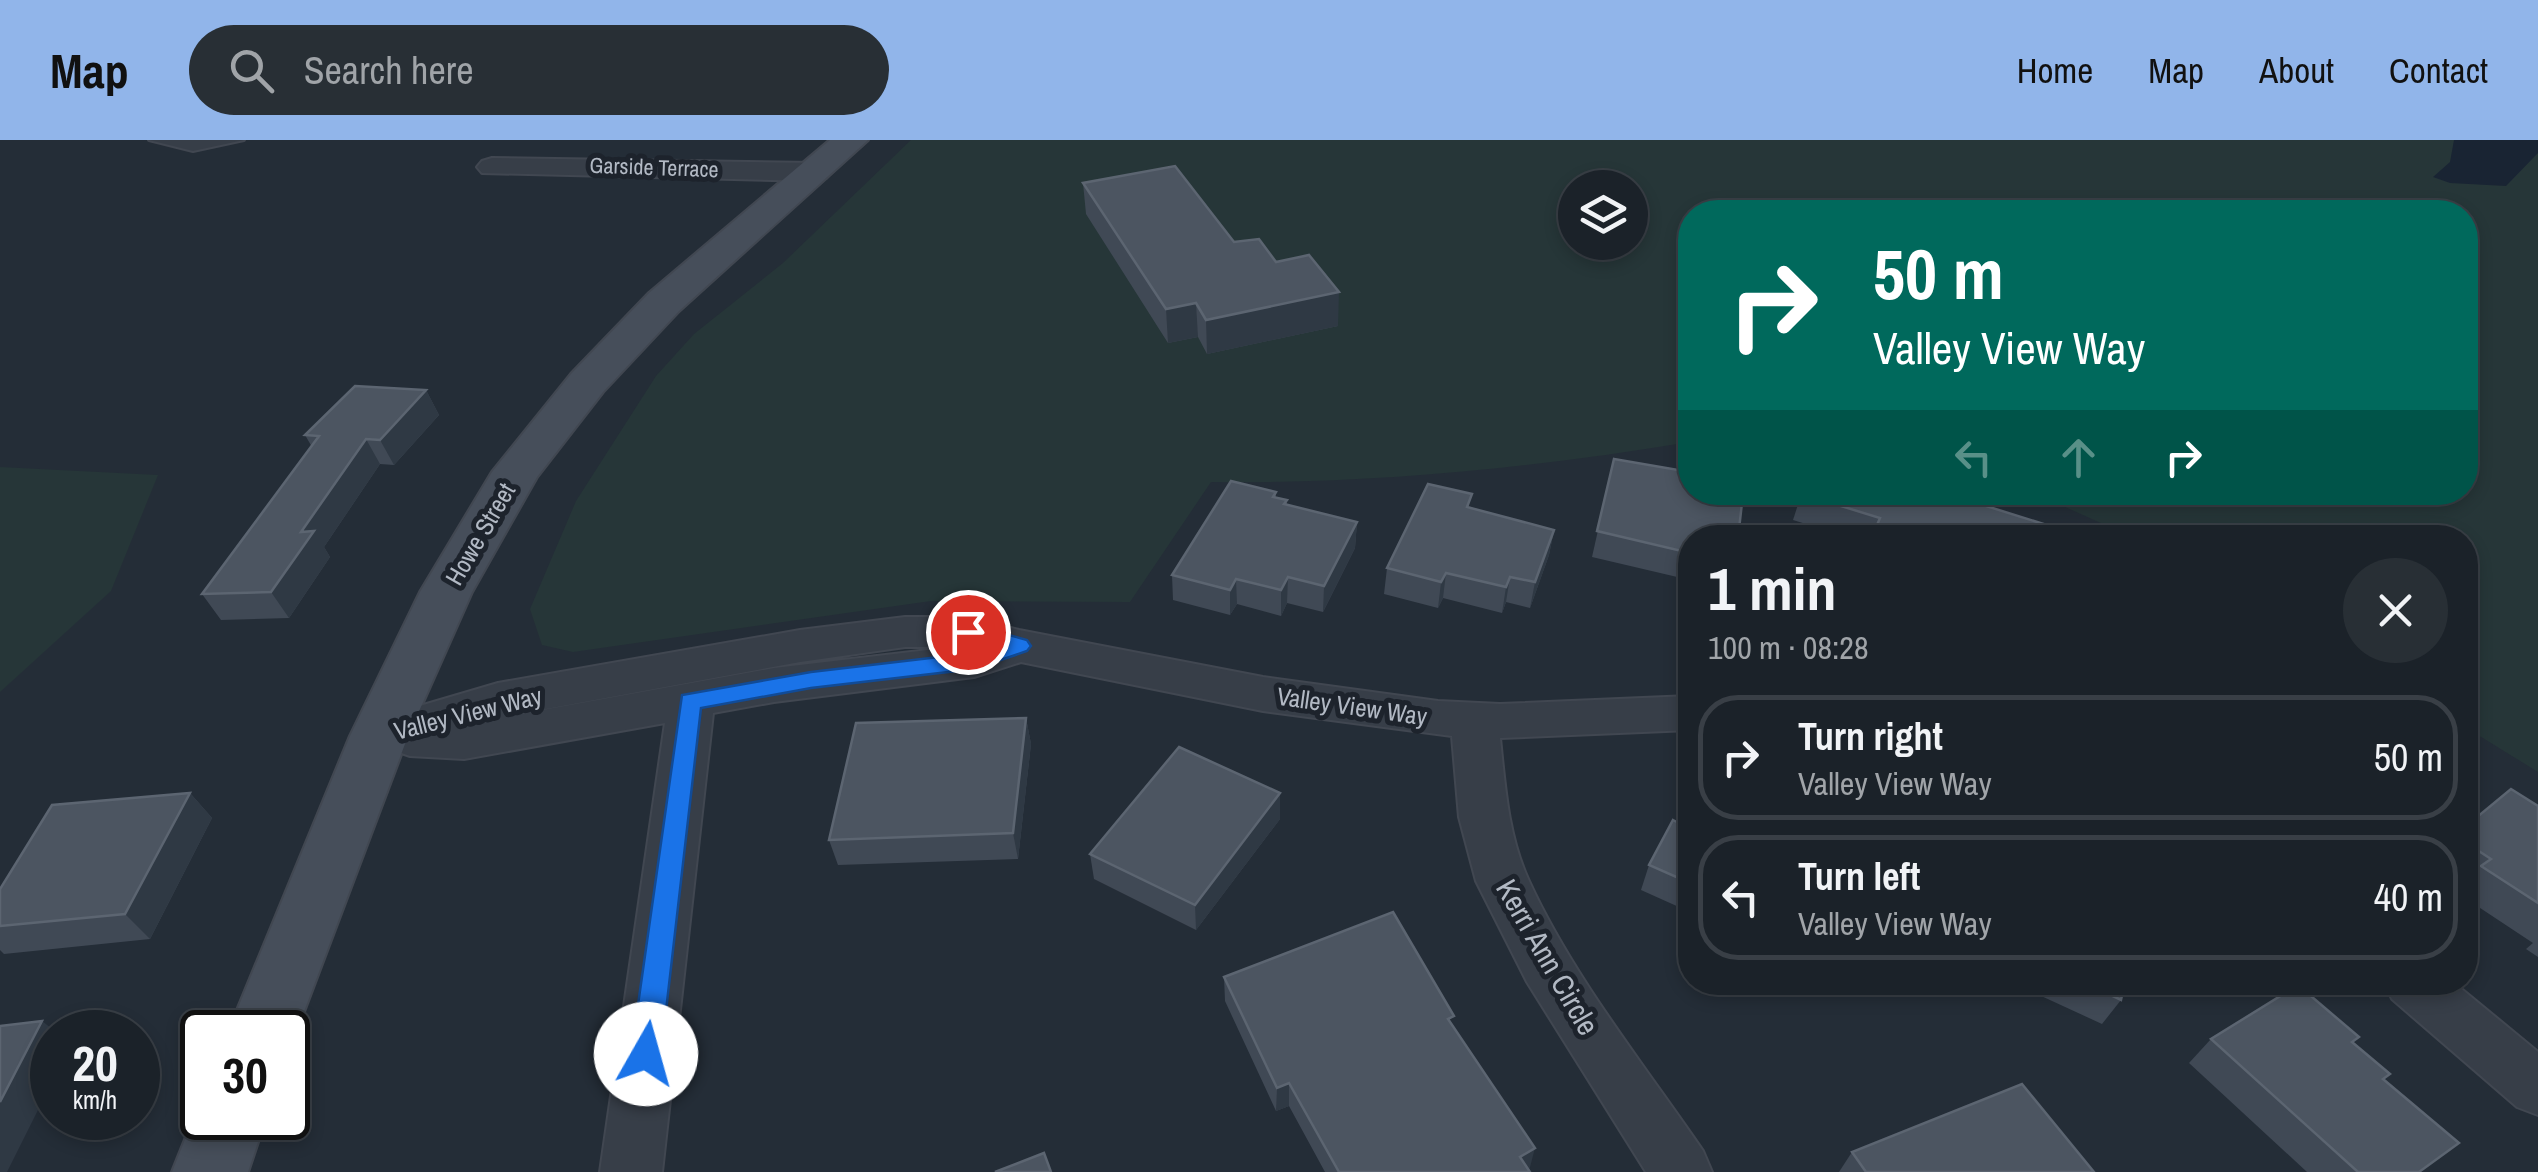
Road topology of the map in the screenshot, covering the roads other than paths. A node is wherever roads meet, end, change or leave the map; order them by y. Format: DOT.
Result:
graph roads {
  1 [pos="156,140"];
  2 [pos="237,140"];
  3 [pos="834,156"];
  4 [pos="492,166"];
  5 [pos="669,693"];
  6 [pos="1678,713"];
  7 [pos="1474,720"];
  8 [pos="379,736"];
  9 [pos="2427,995"];
  10 [pos="271,1010"];
  11 [pos="2538,1088"];
  12 [pos="222,1140"];
  13 [pos="210,1172"];
  14 [pos="631,1172"];
  15 [pos="1681,1172"];
  1 -- 2 [label="lane"];
  3 -- 4 [label="street, Garside Terrace"];
  3 -- 8 [label="main road, Howe Street"];
  5 -- 7 [label="street, Valley View Way"];
  5 -- 8 [label="street, Valley View Way"];
  5 -- 14 [label="street"];
  6 -- 7 [label="street, Valley View Way"];
  7 -- 15 [label="street, Kerri Ann Circle"];
  8 -- 10 [label="main road, Howe Street"];
  9 -- 11 [label="street"];
  12 -- 13 [label="main road"];
}
